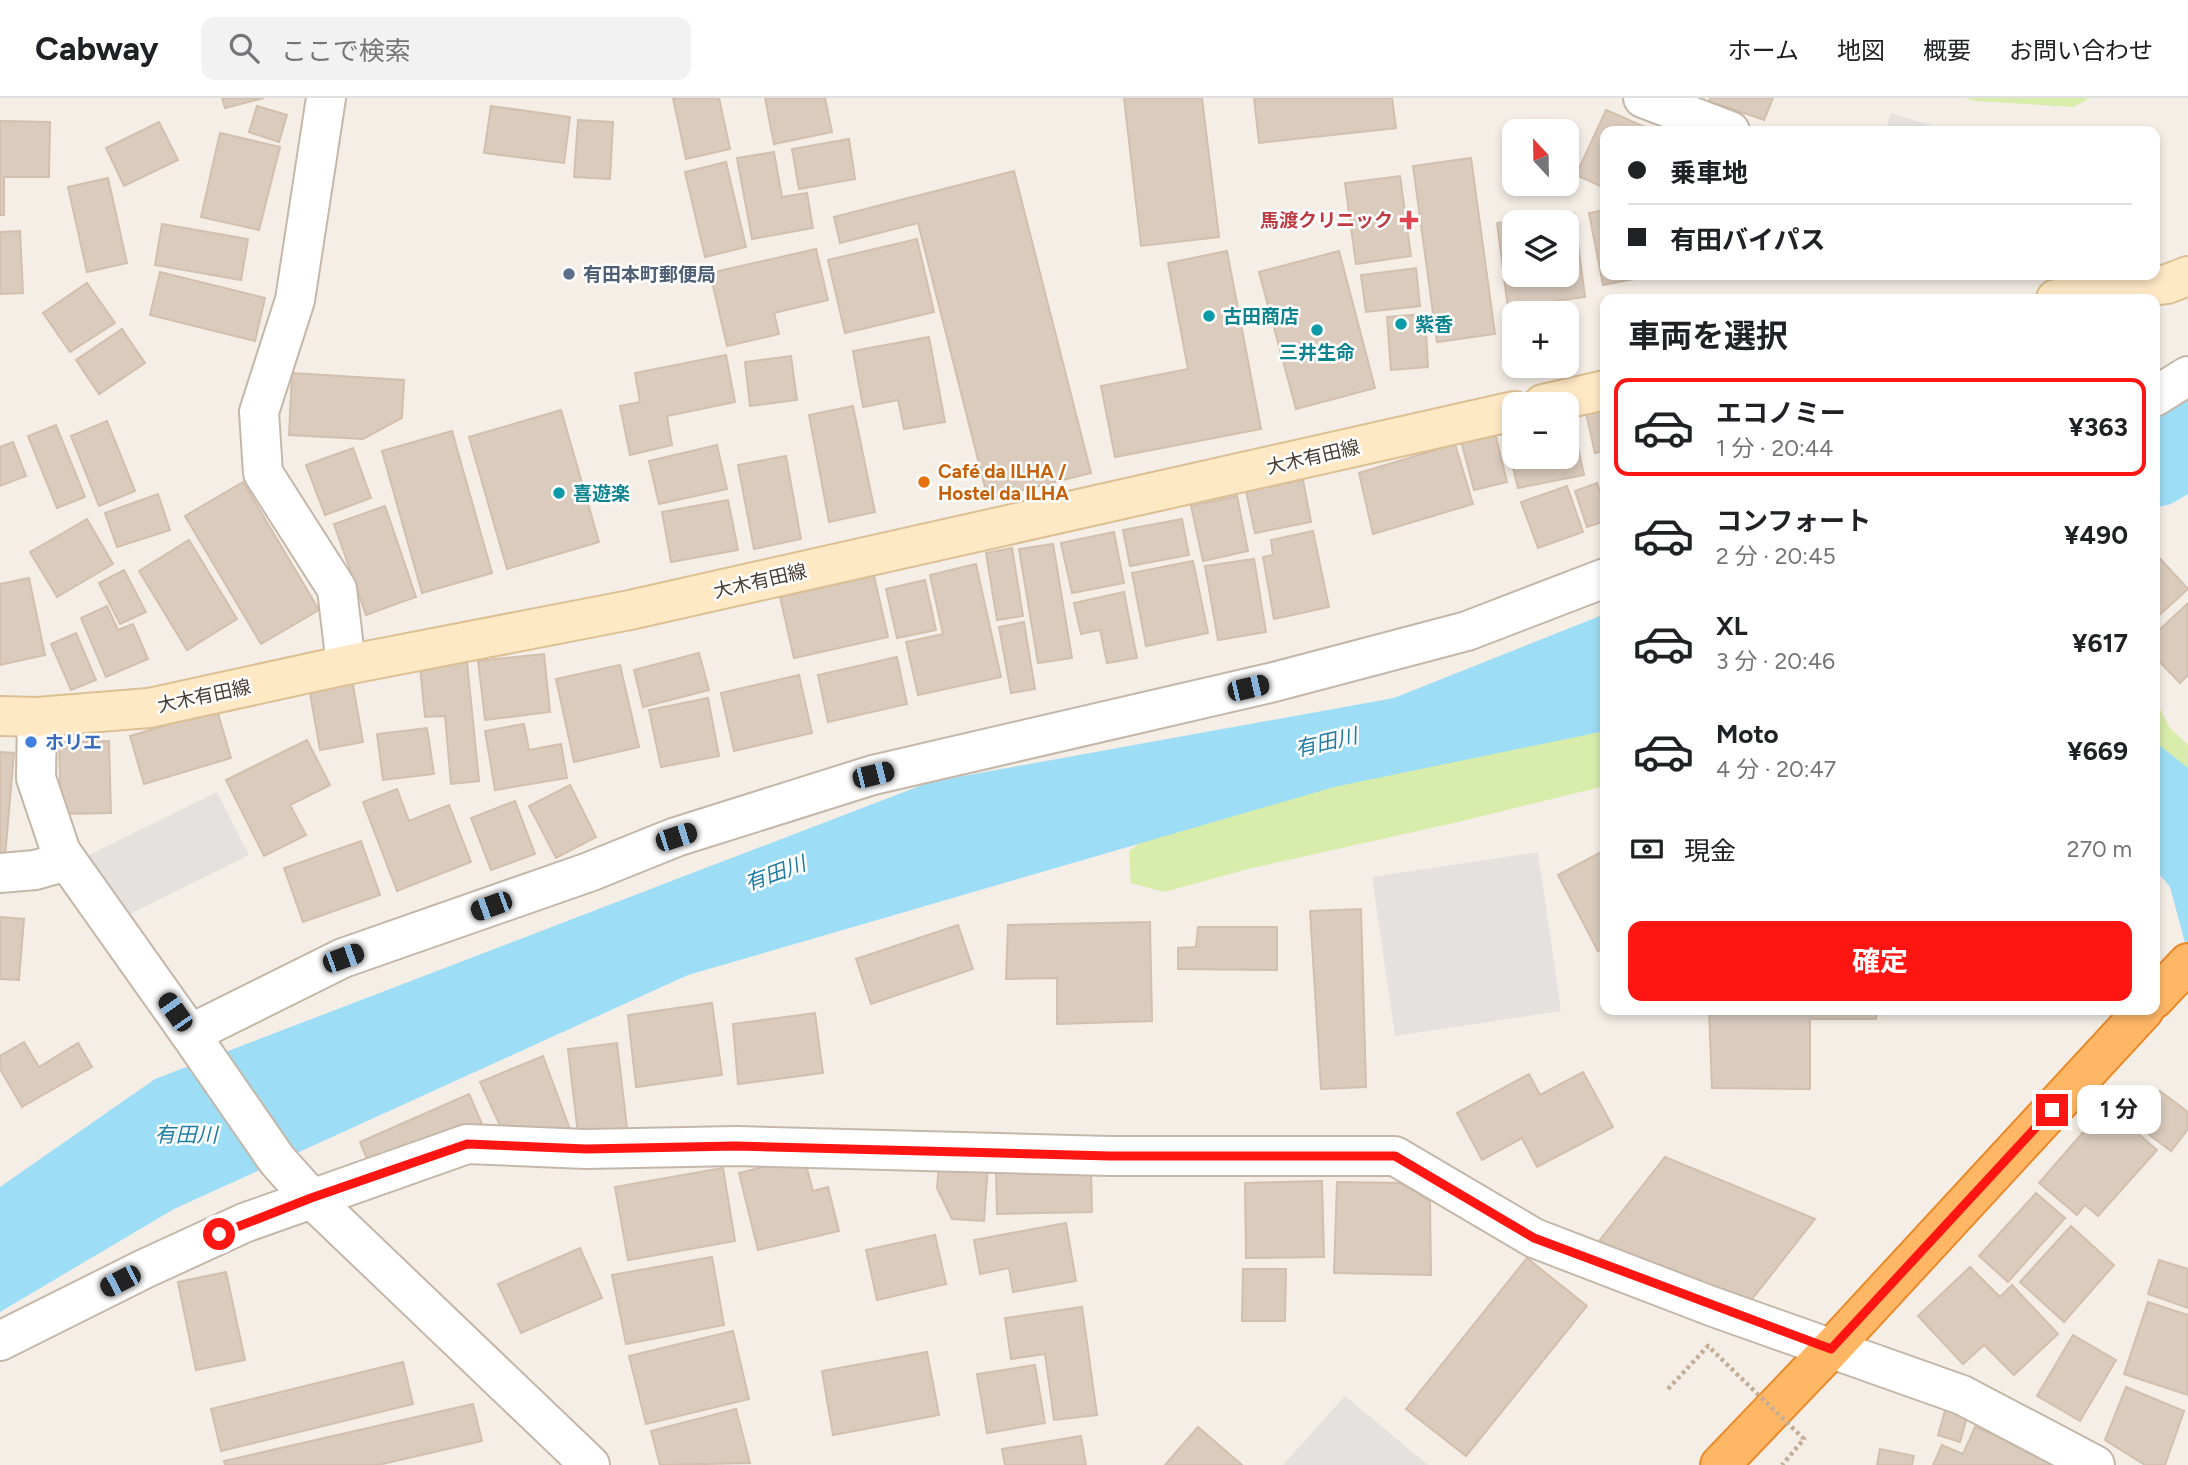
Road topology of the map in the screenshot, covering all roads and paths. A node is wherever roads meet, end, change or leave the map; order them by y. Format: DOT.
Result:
graph roads {
  1 [pos="326,98"];
  2 [pos="1643,98"];
  3 [pos="1717,126"];
  4 [pos="2155,280"];
  5 [pos="2082,294"];
  6 [pos="2188,376"];
  7 [pos="1600,391"];
  8 [pos="2160,393"];
  9 [pos="1579,396"];
  10 [pos="1502,414"];
  11 [pos="1600,580"];
  12 [pos="346,665"];
  13 [pos="0,716"];
  14 [pos="37,717"];
  15 [pos="67,861"];
  16 [pos="0,873"];
  17 [pos="2188,963"];
  18 [pos="2160,993"];
  19 [pos="2139,1015"];
  20 [pos="190,1034"];
  21 [pos="311,1198"];
  22 [pos="0,1341"];
  23 [pos="1831,1349"];
  24 [pos="1668,1389"];
  25 [pos="590,1465"];
  26 [pos="1720,1465"];
  27 [pos="1782,1465"];
  28 [pos="2095,1465"];
  1 -- 12 [label="street"];
  2 -- 3 [label="street"];
  4 -- 5 [label="main road"];
  6 -- 8 [label="street"];
  7 -- 9 [label="main road"];
  10 -- 12 [label="main road, 大木有田線"];
  11 -- 20 [label="street"];
  12 -- 14 [label="main road, 大木有田線"];
  13 -- 14 [label="main road, 大木有田線"];
  14 -- 15 [label="street"];
  15 -- 16 [label="street"];
  15 -- 20 [label="street"];
  17 -- 18 [label="highway"];
  19 -- 23 [label="highway"];
  20 -- 21 [label="street"];
  21 -- 22 [label="street"];
  21 -- 23 [label="street"];
  21 -- 25 [label="street"];
  23 -- 26 [label="highway"];
  23 -- 28 [label="street"];
  24 -- 27 [label="path, bridge"];
}
